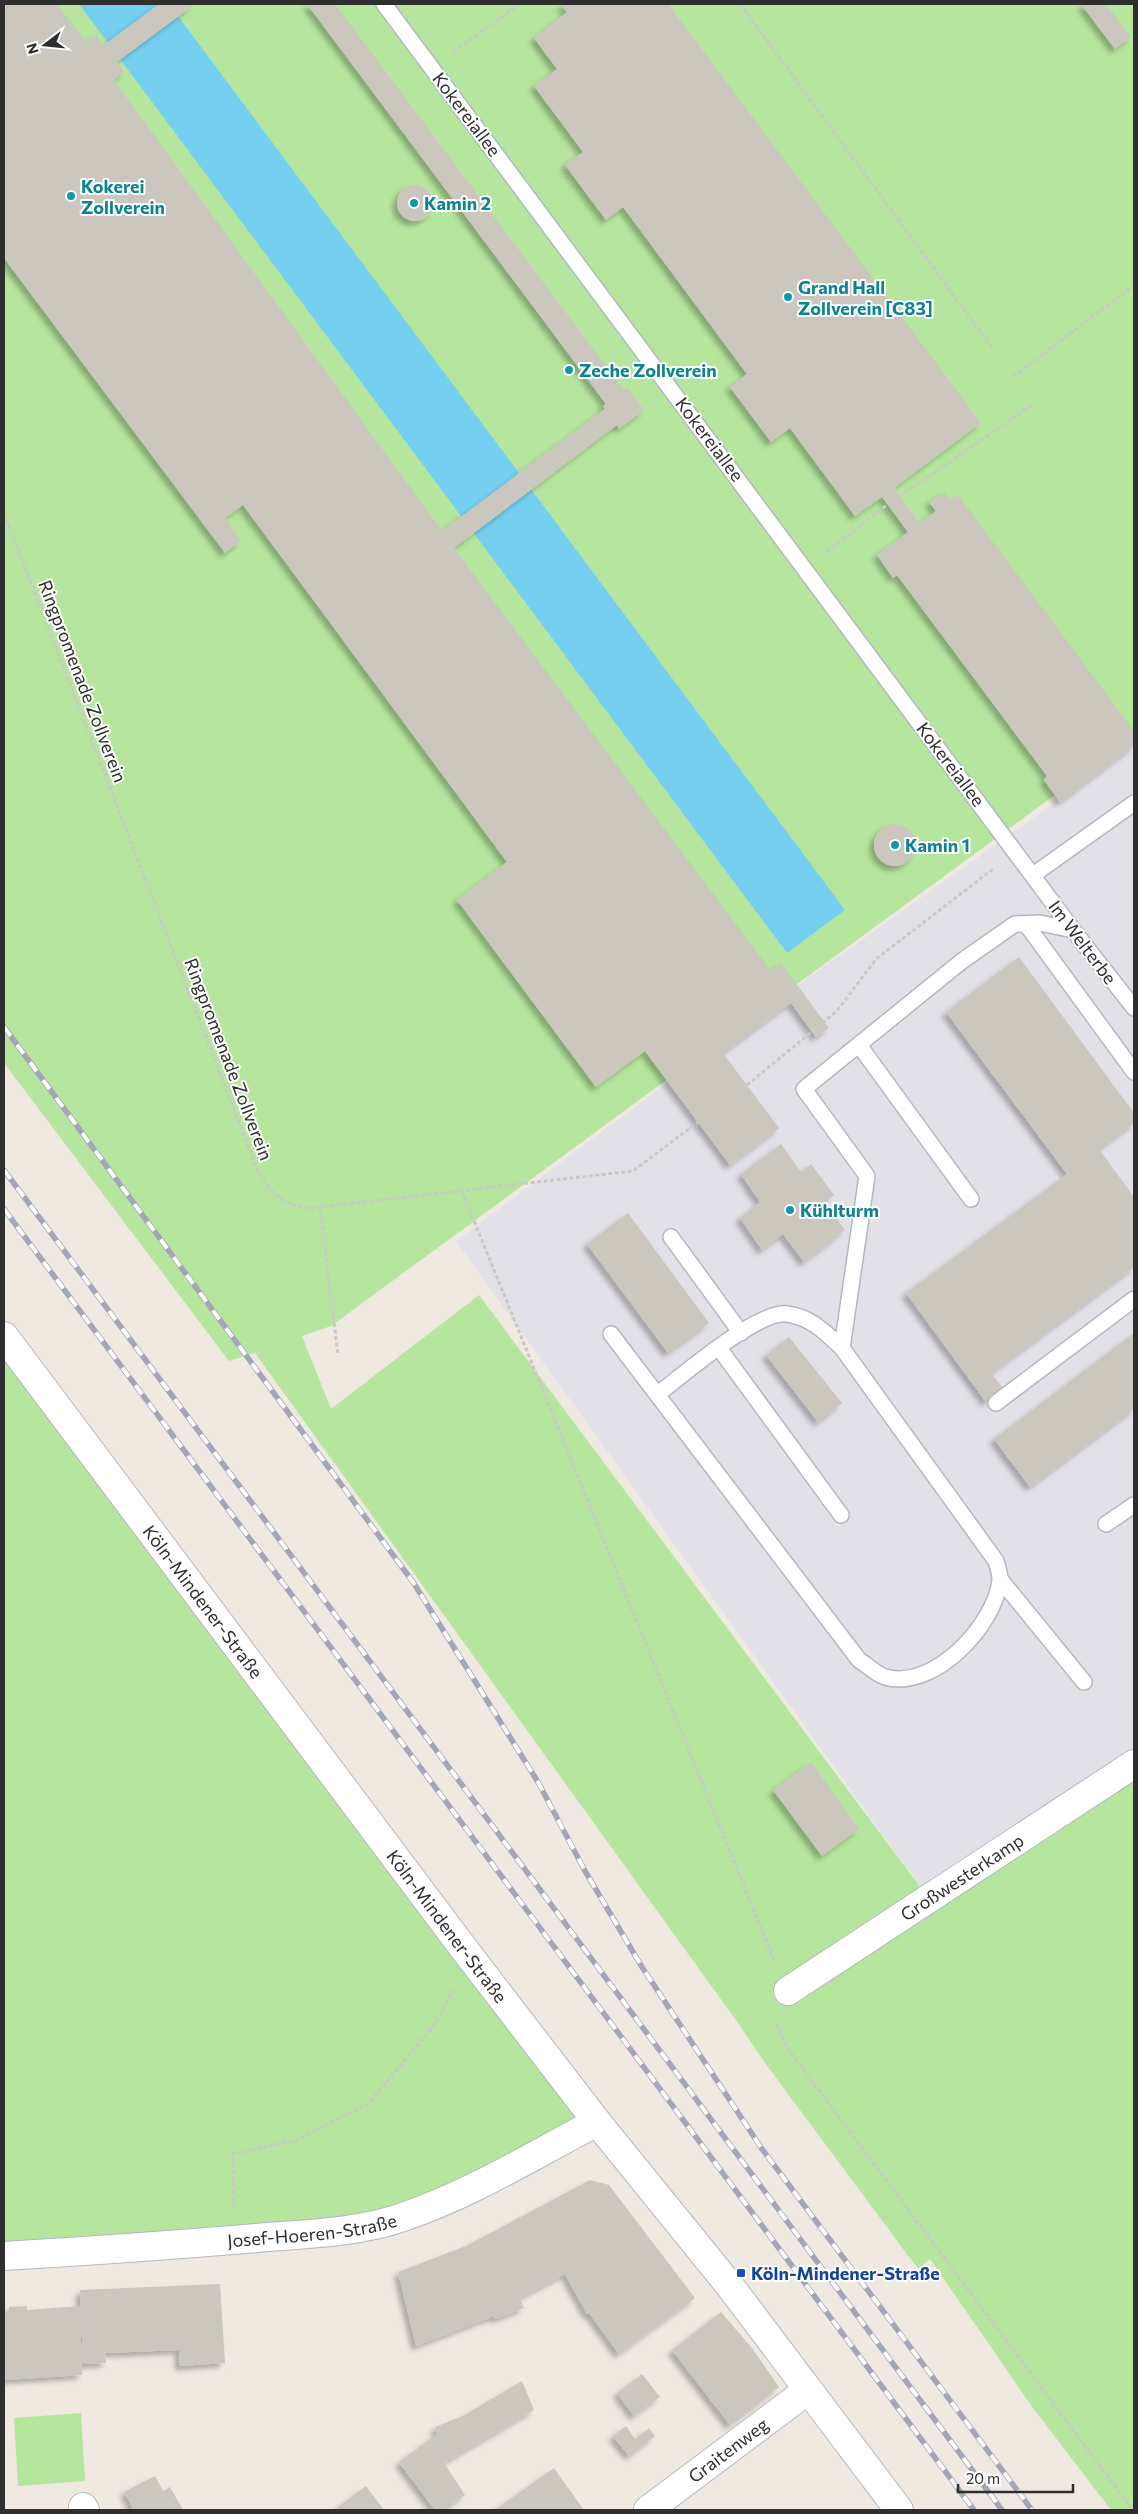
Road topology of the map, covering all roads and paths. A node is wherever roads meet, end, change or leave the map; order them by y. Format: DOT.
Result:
graph roads {
  1 [pos="384,4"];
  2 [pos="520,4"];
  3 [pos="740,4"];
  4 [pos="432,67"];
  5 [pos="1134,285"];
  6 [pos="993,348"];
  7 [pos="1013,377"];
  8 [pos="1033,404"];
  9 [pos="900,496"];
  10 [pos="888,505"];
  11 [pos="4,513"];
  12 [pos="805,567"];
  13 [pos="1134,803"];
  14 [pos="1016,851"];
  15 [pos="1033,875"];
  16 [pos="1026,924"];
  17 [pos="1073,930"];
  18 [pos="1134,1008"];
  19 [pos="859,1045"];
  20 [pos="1134,1072"];
  21 [pos="747,1085"];
  22 [pos="698,1122"];
  23 [pos="462,1192"];
  24 [pos="971,1199"];
  25 [pos="320,1207"];
  26 [pos="672,1237"];
  27 [pos="1134,1299"];
  28 [pos="740,1333"];
  29 [pos="611,1334"];
  30 [pos="4,1336"];
  31 [pos="719,1348"];
  32 [pos="842,1348"];
  33 [pos="338,1355"];
  34 [pos="658,1394"];
  35 [pos="996,1403"];
  36 [pos="1134,1505"];
  37 [pos="840,1515"];
  38 [pos="1106,1524"];
  39 [pos="1000,1578"];
  40 [pos="1084,1682"];
  41 [pos="1134,1764"];
  42 [pos="472,1960"];
  43 [pos="788,1991"];
  44 [pos="597,2122"];
  45 [pos="235,2240"];
  46 [pos="4,2256"];
  47 [pos="808,2390"];
  48 [pos="648,2510"];
  49 [pos="899,2510"];
  50 [pos="1133,2510"];
  1 -- 4 [label="lane, Kokereiallee"];
  2 -- 4 [label="path"];
  3 -- 6 [label="path"];
  4 -- 12 [label="lane, Kokereiallee"];
  5 -- 7 [label="path"];
  8 -- 9 [label="path"];
  10 -- 12 [label="path"];
  11 -- 25 [label="path, Ringpromenade Zollverein"];
  12 -- 14 [label="lane, Kokereiallee"];
  13 -- 15 [label="lane"];
  14 -- 15 [label="lane, Im Welterbe"];
  14 -- 21 [label="path"];
  15 -- 17 [label="lane, Im Welterbe"];
  16 -- 17 [label="lane"];
  16 -- 19 [label="lane"];
  16 -- 20 [label="lane"];
  17 -- 18 [label="lane, Im Welterbe"];
  19 -- 24 [label="lane"];
  19 -- 32 [label="lane"];
  22 -- 23 [label="path, Ringpromenade Zollverein"];
  23 -- 25 [label="path, Ringpromenade Zollverein"];
  23 -- 43 [label="path"];
  25 -- 33 [label="path"];
  26 -- 28 [label="lane"];
  27 -- 35 [label="lane"];
  28 -- 31 [label="lane"];
  28 -- 32 [label="lane"];
  29 -- 34 [label="lane"];
  30 -- 42 [label="street, Köln-Mindener-Straße"];
  31 -- 34 [label="lane"];
  31 -- 37 [label="lane"];
  32 -- 39 [label="lane"];
  34 -- 39 [label="lane"];
  36 -- 38 [label="lane"];
  39 -- 40 [label="lane"];
  41 -- 43 [label="street, Großwesterkamp"];
  42 -- 44 [label="street, Köln-Mindener-Straße"];
  42 -- 45 [label="path"];
  43 -- 50 [label="path"];
  44 -- 45 [label="street, Josef-Hoeren-Straße"];
  44 -- 47 [label="street, Köln-Mindener-Straße"];
  45 -- 46 [label="street, Josef-Hoeren-Straße"];
  47 -- 48 [label="street, Graitenweg"];
  47 -- 49 [label="street, Köln-Mindener-Straße"];
}
